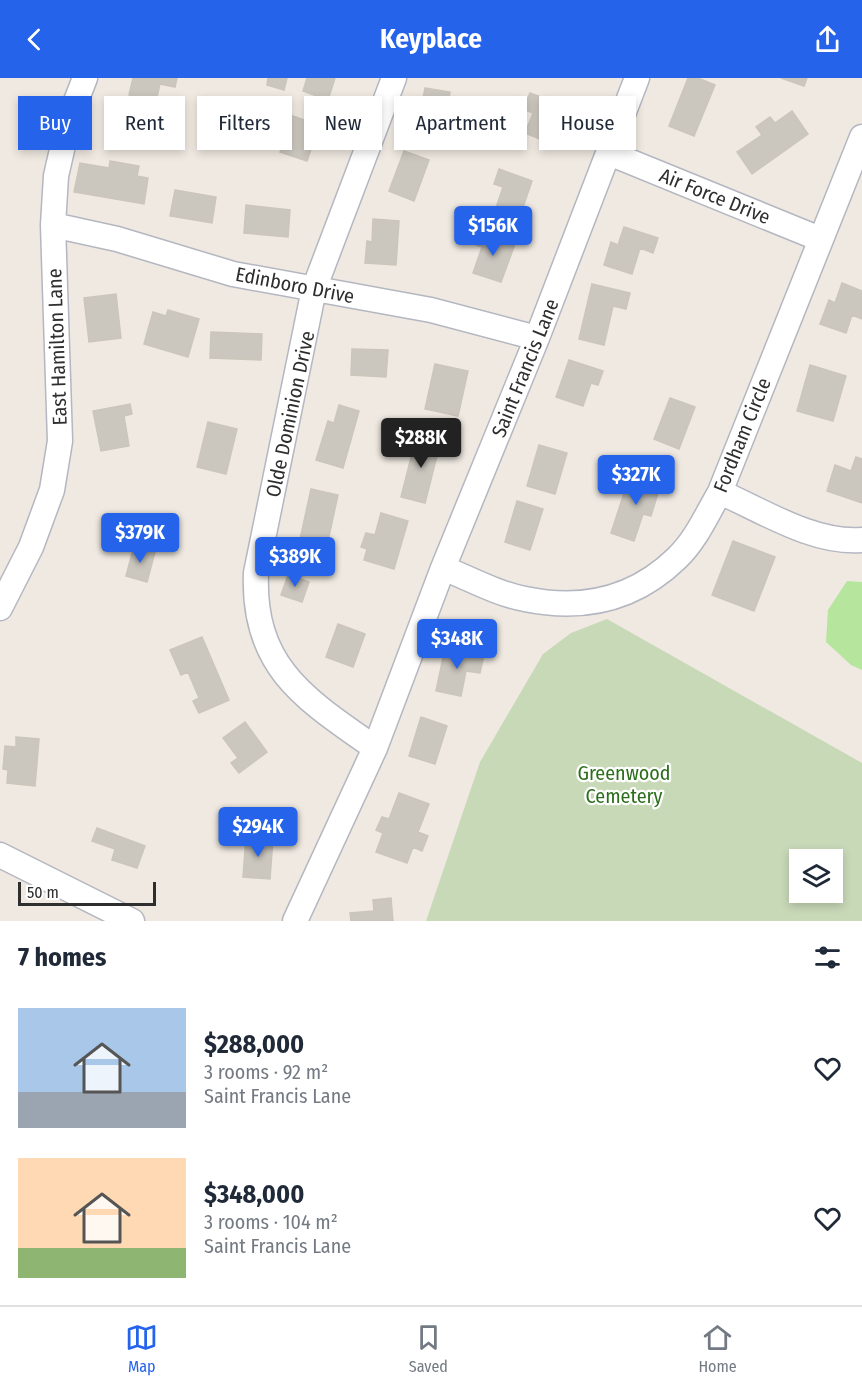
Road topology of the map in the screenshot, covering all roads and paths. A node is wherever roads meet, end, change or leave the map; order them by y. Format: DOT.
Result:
graph roads {
  1 [pos="85,78"];
  2 [pos="394,78"];
  3 [pos="637,78"];
  4 [pos="862,137"];
  5 [pos="609,153"];
  6 [pos="53,225"];
  7 [pos="820,239"];
  8 [pos="314,289"];
  9 [pos="537,338"];
  10 [pos="720,492"];
  11 [pos="862,540"];
  12 [pos="443,568"];
  13 [pos="0,608"];
  14 [pos="375,748"];
  15 [pos="0,855"];
  16 [pos="132,921"];
  17 [pos="295,921"];
  1 -- 6 [label="street, East Hamilton Lane"];
  2 -- 8 [label="street, Olde Dominion Drive"];
  3 -- 5 [label="street, Saint Francis Lane"];
  4 -- 7 [label="street, Fordham Circle"];
  5 -- 7 [label="street, Air Force Drive"];
  5 -- 9 [label="street, Saint Francis Lane"];
  6 -- 8 [label="street, Edinboro Drive"];
  6 -- 13 [label="street, East Hamilton Lane"];
  7 -- 10 [label="street, Fordham Circle"];
  8 -- 9 [label="street, Edinboro Drive"];
  8 -- 14 [label="street, Olde Dominion Drive"];
  9 -- 12 [label="street, Saint Francis Lane"];
  10 -- 11 [label="street"];
  10 -- 12 [label="street, Fordham Circle"];
  12 -- 14 [label="street, Saint Francis Lane"];
  14 -- 17 [label="street, Saint Francis Lane"];
  15 -- 16 [label="street"];
}
